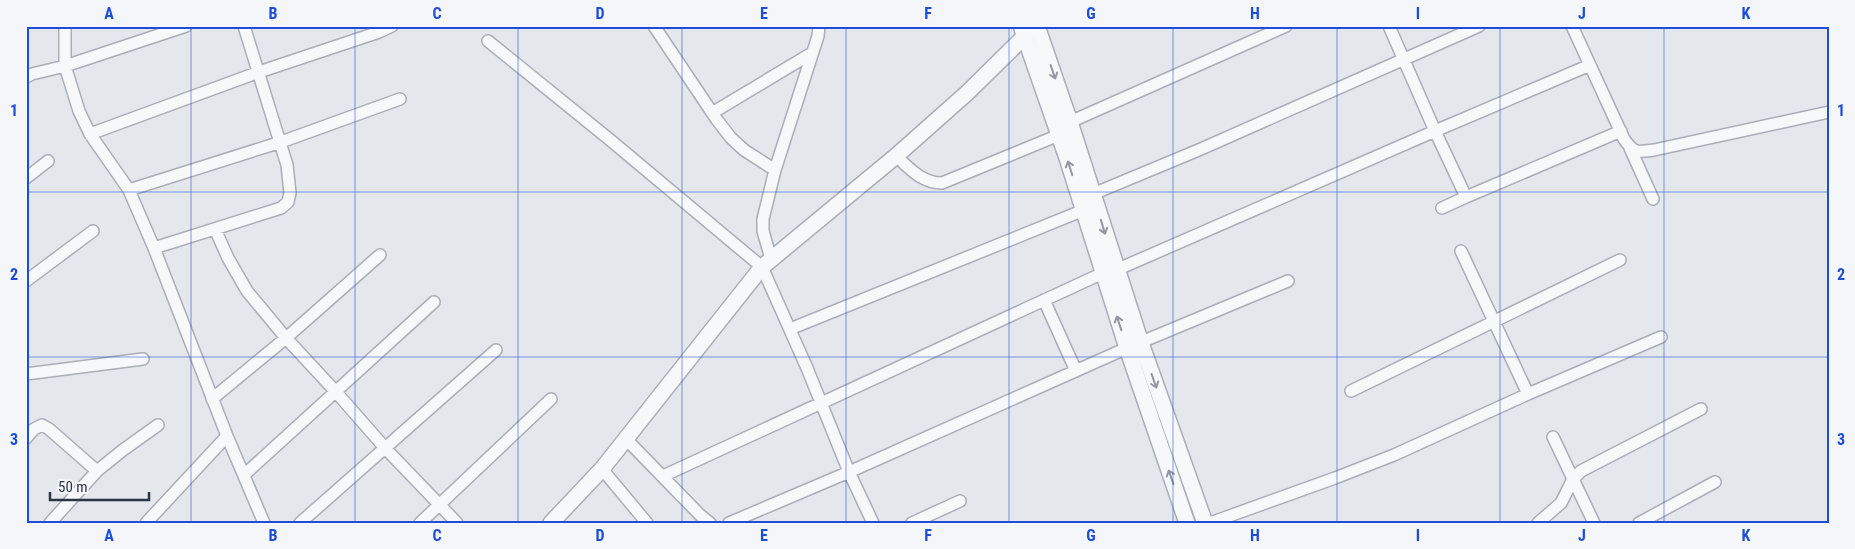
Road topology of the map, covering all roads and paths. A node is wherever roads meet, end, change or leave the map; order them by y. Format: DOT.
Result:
graph roads {
  1 [pos="65,26"];
  2 [pos="186,26"];
  3 [pos="244,26"];
  4 [pos="392,26"];
  5 [pos="654,26"];
  6 [pos="819,26"];
  7 [pos="1037,26"];
  8 [pos="1286,26"];
  9 [pos="1389,26"];
  10 [pos="1479,26"];
  11 [pos="1572,26"];
  12 [pos="1026,30"];
  13 [pos="488,41"];
  14 [pos="812,53"];
  15 [pos="1403,59"];
  16 [pos="1590,65"];
  17 [pos="64,66"];
  18 [pos="259,72"];
  19 [pos="26,78"];
  20 [pos="400,99"];
  21 [pos="1829,112"];
  22 [pos="712,113"];
  23 [pos="1070,122"];
  24 [pos="1435,131"];
  25 [pos="1620,131"];
  26 [pos="90,134"];
  27 [pos="1059,135"];
  28 [pos="281,142"];
  29 [pos="1630,148"];
  30 [pos="896,156"];
  31 [pos="48,161"];
  32 [pos="775,170"];
  33 [pos="26,178"];
  34 [pos="129,190"];
  35 [pos="1093,194"];
  36 [pos="1466,197"];
  37 [pos="1653,199"];
  38 [pos="1442,208"];
  39 [pos="1084,210"];
  40 [pos="215,229"];
  41 [pos="93,231"];
  42 [pos="154,248"];
  43 [pos="1461,252"];
  44 [pos="380,255"];
  45 [pos="1620,260"];
  46 [pos="766,263"];
  47 [pos="1110,272"];
  48 [pos="26,281"];
  49 [pos="1288,281"];
  50 [pos="1044,300"];
  51 [pos="434,302"];
  52 [pos="1495,322"];
  53 [pos="790,330"];
  54 [pos="1661,337"];
  55 [pos="286,338"];
  56 [pos="1134,345"];
  57 [pos="496,350"];
  58 [pos="143,359"];
  59 [pos="1076,371"];
  60 [pos="26,374"];
  61 [pos="1351,391"];
  62 [pos="336,392"];
  63 [pos="1528,394"];
  64 [pos="212,399"];
  65 [pos="551,399"];
  66 [pos="820,403"];
  67 [pos="1701,409"];
  68 [pos="158,425"];
  69 [pos="226,436"];
  70 [pos="1553,437"];
  71 [pos="26,438"];
  72 [pos="626,439"];
  73 [pos="386,449"];
  74 [pos="602,469"];
  75 [pos="97,471"];
  76 [pos="849,472"];
  77 [pos="244,476"];
  78 [pos="663,476"];
  79 [pos="1572,479"];
  80 [pos="1716,482"];
  81 [pos="960,501"];
  82 [pos="440,505"];
  83 [pos="259,520"];
  84 [pos="50,523"];
  85 [pos="146,523"];
  86 [pos="300,523"];
  87 [pos="420,523"];
  88 [pos="457,523"];
  89 [pos="551,523"];
  90 [pos="646,523"];
  91 [pos="710,523"];
  92 [pos="729,523"];
  93 [pos="873,523"];
  94 [pos="912,523"];
  95 [pos="1187,523"];
  96 [pos="1206,523"];
  97 [pos="1210,523"];
  98 [pos="1538,523"];
  99 [pos="1594,523"];
  100 [pos="1640,523"];
  1 -- 17 [label="street"];
  2 -- 17 [label="street"];
  3 -- 18 [label="street"];
  4 -- 18 [label="street"];
  5 -- 22 [label="street"];
  6 -- 14 [label="street"];
  7 -- 23 [label="street, one-way"];
  8 -- 23 [label="street"];
  9 -- 15 [label="street"];
  10 -- 15 [label="street"];
  11 -- 16 [label="street"];
  12 -- 27 [label="street"];
  12 -- 30 [label="street"];
  13 -- 46 [label="street"];
  14 -- 22 [label="street"];
  14 -- 32 [label="street"];
  15 -- 24 [label="street"];
  15 -- 35 [label="street"];
  16 -- 24 [label="street"];
  16 -- 25 [label="street"];
  17 -- 19 [label="street"];
  17 -- 26 [label="street"];
  18 -- 26 [label="street"];
  18 -- 28 [label="street"];
  20 -- 28 [label="street"];
  21 -- 29 [label="street"];
  22 -- 32 [label="street"];
  23 -- 35 [label="street"];
  24 -- 36 [label="street"];
  24 -- 47 [label="street"];
  25 -- 29 [label="street"];
  25 -- 36 [label="street"];
  26 -- 34 [label="street"];
  27 -- 30 [label="street"];
  39 -- 27 [label="street, one-way"];
  28 -- 34 [label="street"];
  28 -- 40 [label="street"];
  29 -- 37 [label="street"];
  30 -- 46 [label="street"];
  31 -- 33 [label="street"];
  32 -- 46 [label="street"];
  34 -- 42 [label="street"];
  35 -- 47 [label="street, one-way"];
  36 -- 38 [label="street"];
  39 -- 47 [label="street"];
  39 -- 53 [label="street"];
  40 -- 42 [label="street"];
  40 -- 55 [label="street"];
  41 -- 48 [label="street"];
  42 -- 64 [label="street"];
  43 -- 52 [label="street"];
  44 -- 55 [label="street"];
  45 -- 52 [label="street"];
  46 -- 53 [label="street"];
  46 -- 72 [label="street"];
  47 -- 50 [label="street"];
  47 -- 56 [label="street"];
  49 -- 56 [label="street"];
  50 -- 59 [label="street"];
  50 -- 66 [label="street"];
  51 -- 62 [label="street"];
  52 -- 61 [label="street"];
  52 -- 63 [label="street"];
  53 -- 66 [label="street"];
  54 -- 63 [label="street"];
  55 -- 62 [label="street"];
  55 -- 64 [label="street"];
  56 -- 59 [label="street"];
  95 -- 56 [label="street, one-way"];
  56 -- 96 [label="street, one-way"];
  57 -- 73 [label="street"];
  58 -- 60 [label="street"];
  59 -- 76 [label="street"];
  62 -- 73 [label="street"];
  62 -- 77 [label="street"];
  63 -- 97 [label="street"];
  64 -- 69 [label="street"];
  65 -- 82 [label="street"];
  66 -- 76 [label="street"];
  66 -- 78 [label="street"];
  67 -- 79 [label="street"];
  68 -- 75 [label="street"];
  69 -- 77 [label="street"];
  69 -- 85 [label="street"];
  70 -- 79 [label="street"];
  71 -- 75 [label="street"];
  72 -- 74 [label="street"];
  72 -- 78 [label="street"];
  73 -- 82 [label="street"];
  73 -- 86 [label="street"];
  74 -- 89 [label="street"];
  74 -- 90 [label="street"];
  75 -- 84 [label="street"];
  76 -- 92 [label="street"];
  76 -- 93 [label="street"];
  77 -- 83 [label="street"];
  78 -- 91 [label="street"];
  79 -- 98 [label="street"];
  79 -- 99 [label="street"];
  80 -- 100 [label="street"];
  81 -- 94 [label="street"];
  82 -- 87 [label="street"];
  82 -- 88 [label="street"];
}
